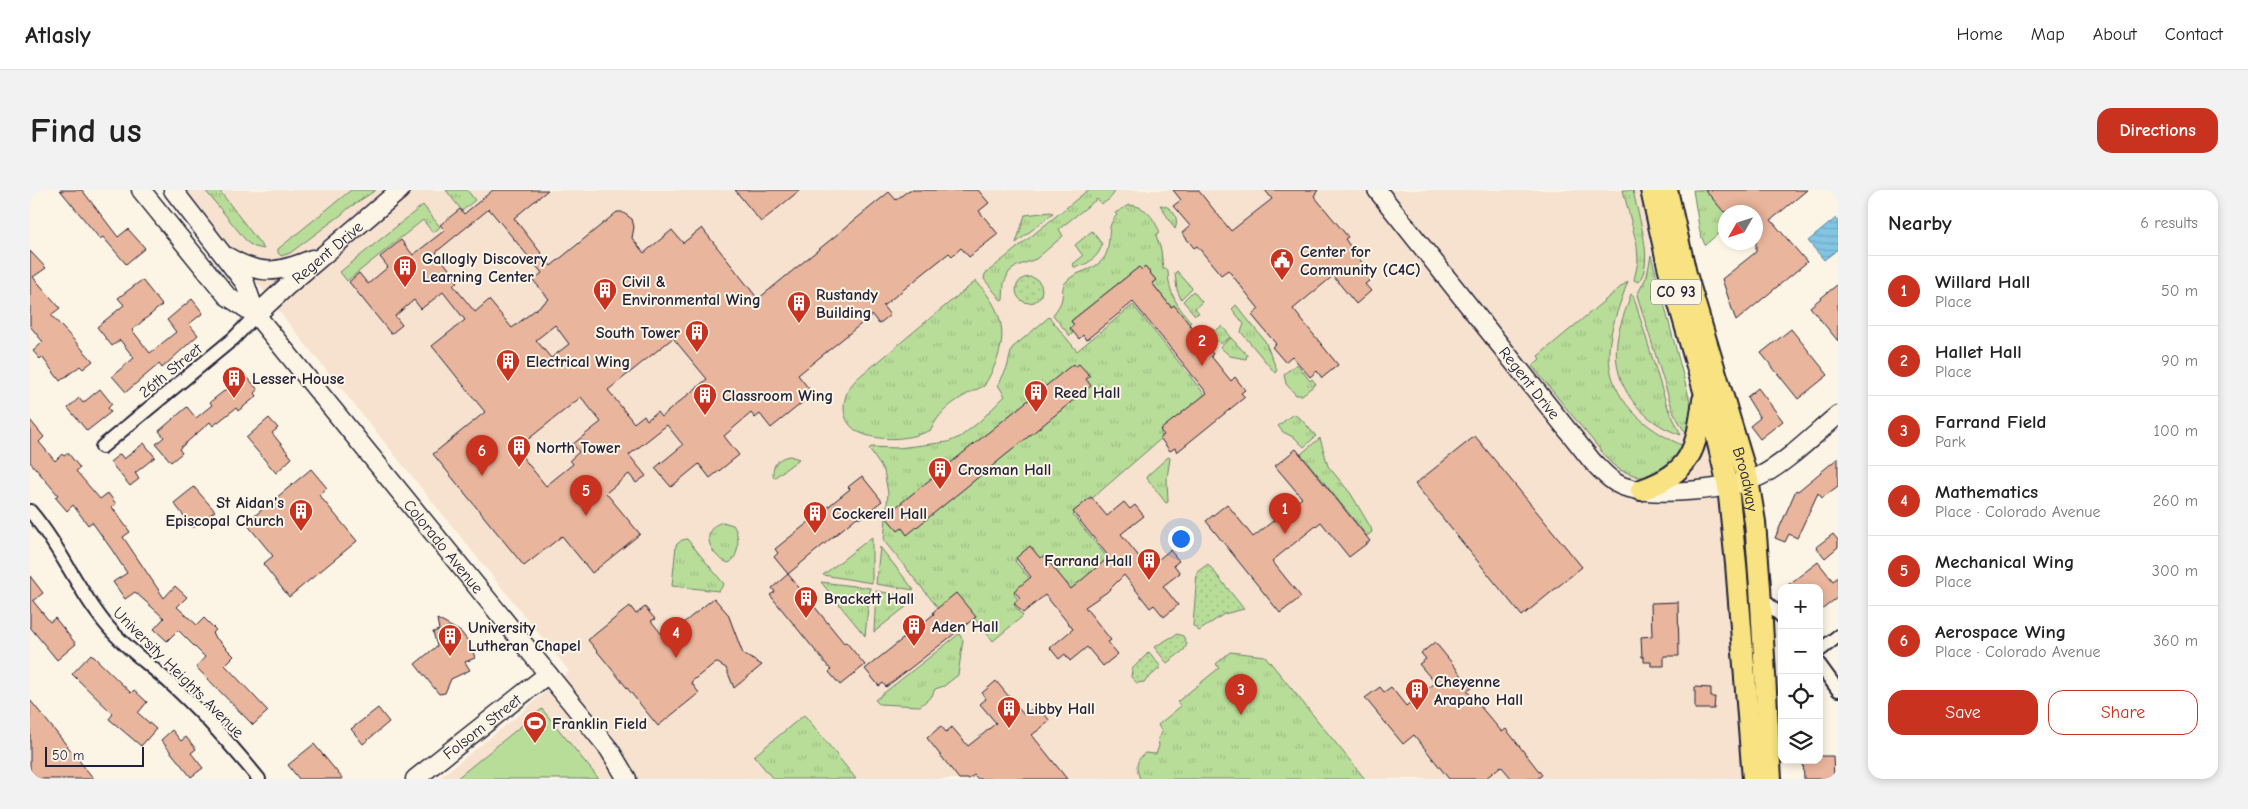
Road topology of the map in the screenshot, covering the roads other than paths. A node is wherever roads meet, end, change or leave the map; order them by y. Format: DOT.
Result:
graph roads {
  1 [pos="140,190"];
  2 [pos="173,190"];
  3 [pos="400,190"];
  4 [pos="1377,190"];
  5 [pos="1651,190"];
  6 [pos="1666,190"];
  7 [pos="327,252"];
  8 [pos="223,254"];
  9 [pos="256,315"];
  10 [pos="1704,393"];
  11 [pos="1838,415"];
  12 [pos="102,447"];
  13 [pos="1748,480"];
  14 [pos="1728,486"];
  15 [pos="1640,490"];
  16 [pos="30,511"];
  17 [pos="1761,598"];
  18 [pos="1778,614"];
  19 [pos="1838,636"];
  20 [pos="1823,648"];
  21 [pos="1823,669"];
  22 [pos="548,674"];
  23 [pos="1838,690"];
  24 [pos="259,779"];
  25 [pos="415,779"];
  26 [pos="627,779"];
  27 [pos="1753,779"];
  28 [pos="1771,779"];
  1 -- 9 [label="main road, Colorado Avenue"];
  2 -- 8 [label="main road, Colorado Avenue"];
  3 -- 7 [label="main road, Regent Drive"];
  4 -- 15 [label="main road, Regent Drive"];
  5 -- 10 [label="main road, Broadway / CO 93"];
  6 -- 13 [label="main road, Broadway / CO 93"];
  7 -- 8 [label="main road"];
  7 -- 9 [label="main road, Regent Drive"];
  8 -- 9 [label="main road, Colorado Avenue"];
  9 -- 12 [label="street, 26th Street"];
  9 -- 22 [label="main road, Colorado Avenue"];
  10 -- 14 [label="main road, Broadway / CO 93"];
  10 -- 15 [label="main road"];
  11 -- 13 [label="main road, Regent Drive"];
  13 -- 14 [label="main road, Regent Drive"];
  13 -- 17 [label="main road, Broadway / CO 93"];
  14 -- 15 [label="main road, Regent Drive"];
  14 -- 27 [label="main road, Broadway / CO 93"];
  16 -- 24 [label="street, University Heights Avenue"];
  17 -- 18 [label="street"];
  17 -- 28 [label="main road, Broadway / CO 93"];
  19 -- 20 [label="street"];
  21 -- 23 [label="street"];
  22 -- 25 [label="main road, Folsom Street"];
  22 -- 26 [label="main road, Colorado Avenue"];
}
